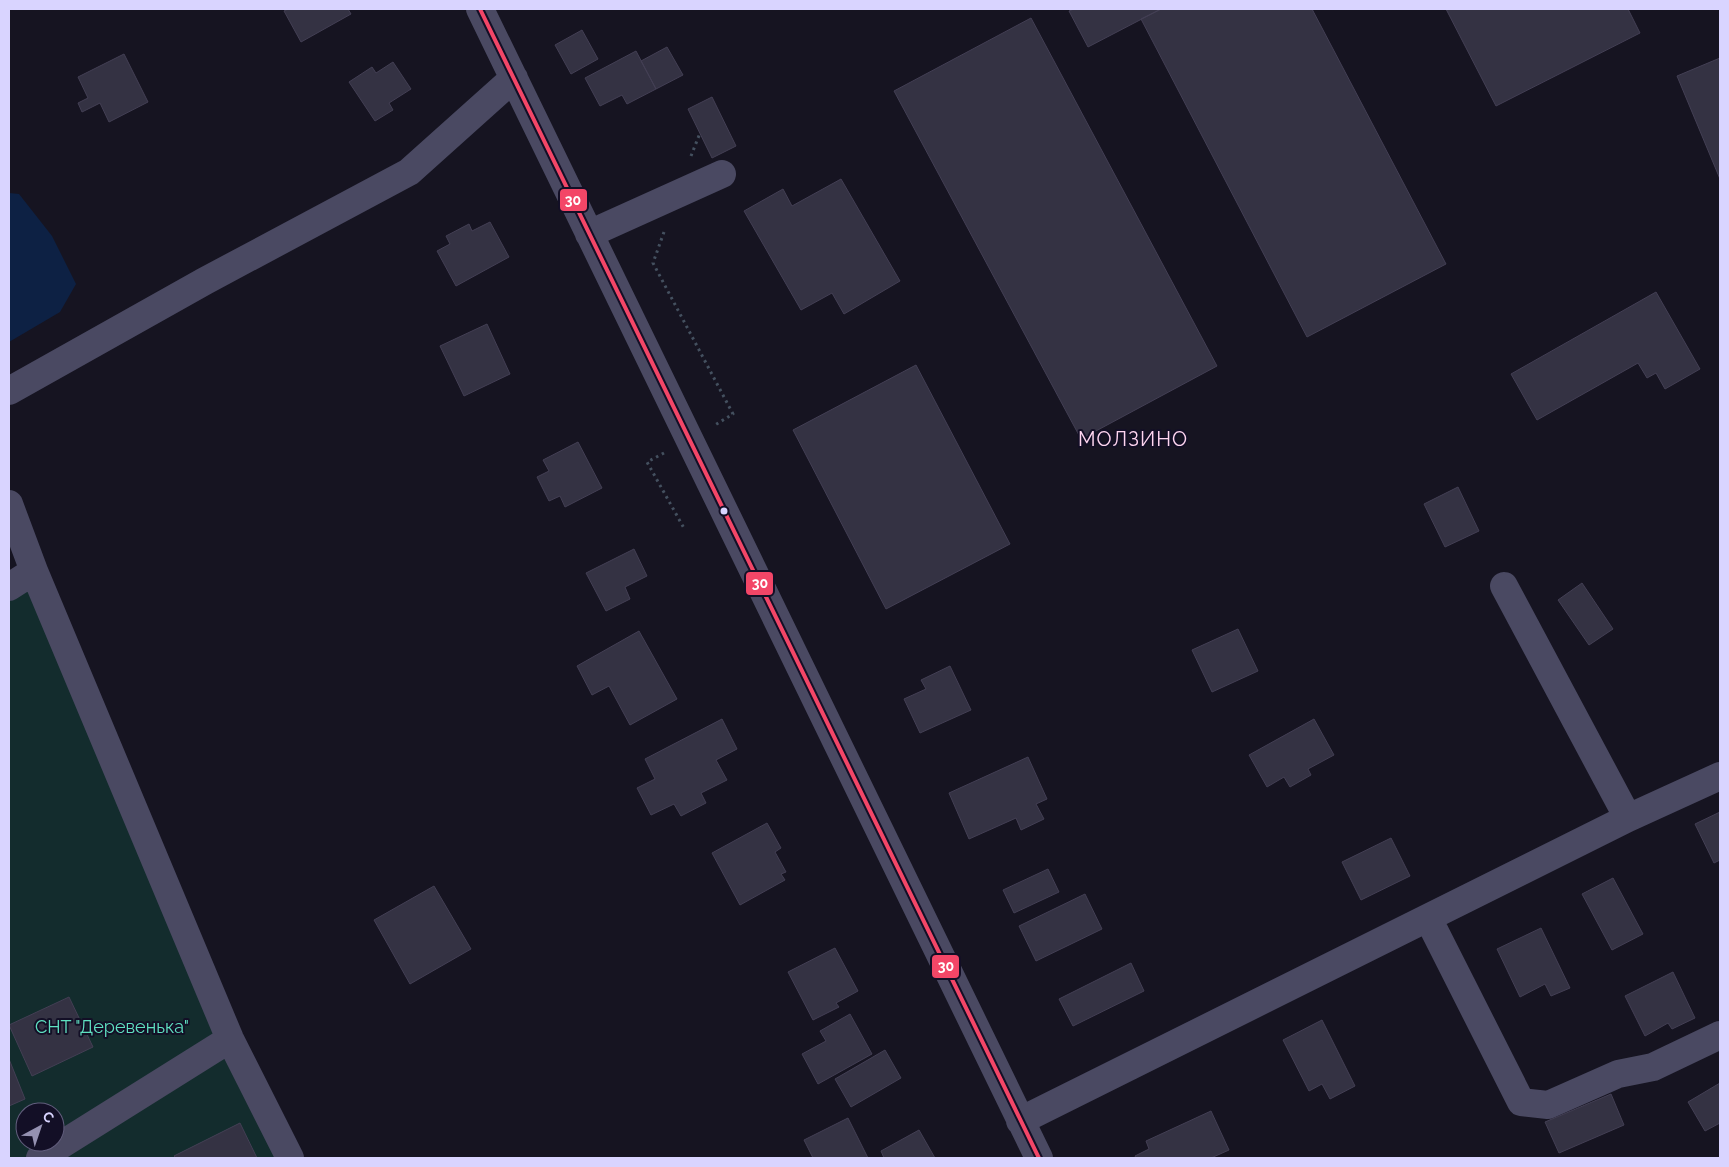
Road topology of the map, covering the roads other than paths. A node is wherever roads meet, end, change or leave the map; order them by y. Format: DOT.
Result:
graph roads {
  1 [pos="480,9"];
  2 [pos="514,78"];
  3 [pos="722,174"];
  4 [pos="589,234"];
  5 [pos="9,391"];
  6 [pos="9,504"];
  7 [pos="34,572"];
  8 [pos="1504,586"];
  9 [pos="9,587"];
  10 [pos="1720,776"];
  11 [pos="1628,818"];
  12 [pos="1428,918"];
  13 [pos="1720,1035"];
  14 [pos="230,1040"];
  15 [pos="1020,1121"];
  16 [pos="1030,1155"];
  17 [pos="40,1158"];
  18 [pos="290,1158"];
  1 -- 2 [label="street"];
  2 -- 4 [label="street"];
  2 -- 5 [label="street"];
  3 -- 4 [label="street"];
  4 -- 15 [label="street"];
  6 -- 7 [label="street"];
  7 -- 9 [label="street"];
  7 -- 14 [label="street"];
  8 -- 11 [label="street"];
  10 -- 11 [label="street"];
  11 -- 12 [label="street"];
  12 -- 13 [label="street"];
  12 -- 15 [label="street"];
  14 -- 17 [label="street"];
  14 -- 18 [label="street"];
  15 -- 16 [label="street"];
}
